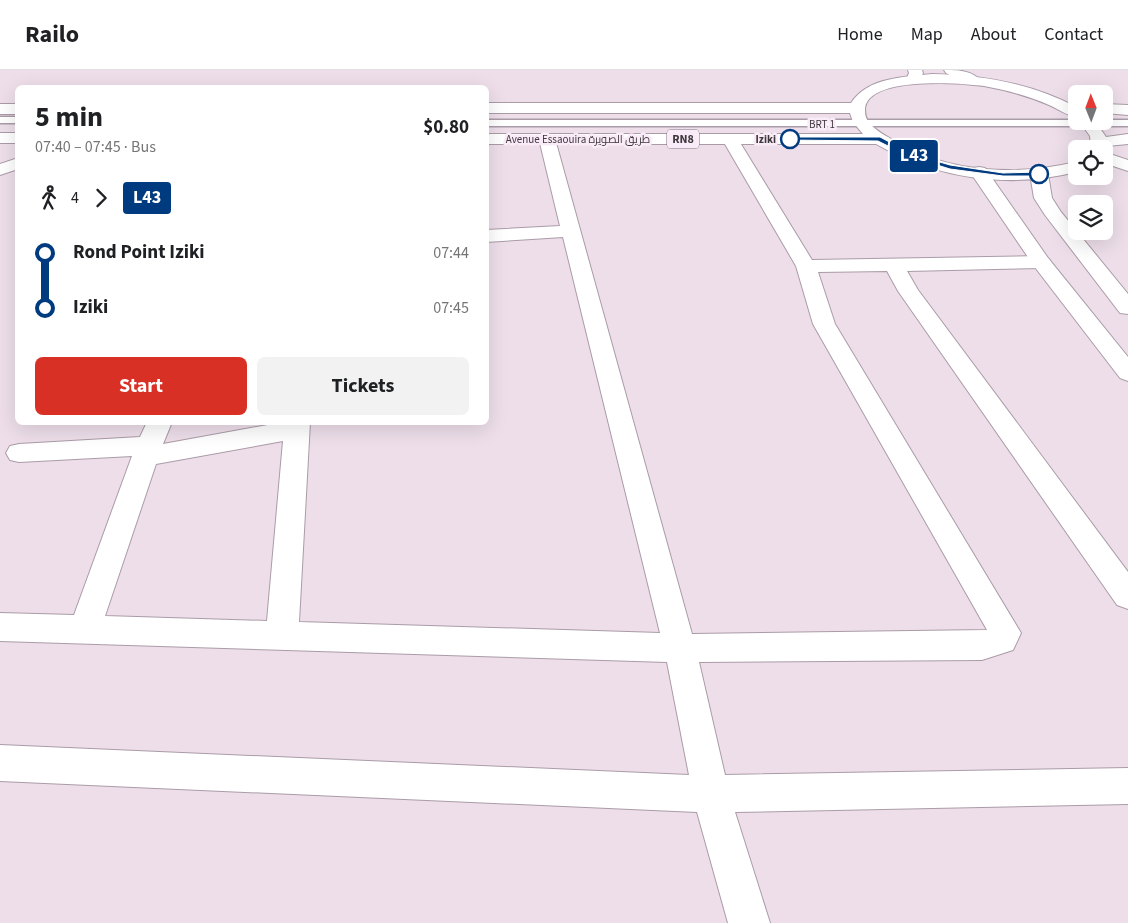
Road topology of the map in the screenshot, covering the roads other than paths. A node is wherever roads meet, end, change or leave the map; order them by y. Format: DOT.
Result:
graph roads {
  1 [pos="951,70"];
  2 [pos="914,75"];
  3 [pos="974,81"];
  4 [pos="1068,106"];
  5 [pos="489,108"];
  6 [pos="858,108"];
  7 [pos="0,109"];
  8 [pos="15,109"];
  9 [pos="1113,109"];
  10 [pos="1128,110"];
  11 [pos="0,120"];
  12 [pos="15,120"];
  13 [pos="1068,122"];
  14 [pos="489,123"];
  15 [pos="1113,123"];
  16 [pos="1128,123"];
  17 [pos="863,124"];
  18 [pos="0,138"];
  19 [pos="15,138"];
  20 [pos="489,139"];
  21 [pos="547,139"];
  22 [pos="730,139"];
  23 [pos="880,139"];
  24 [pos="1128,139"];
  25 [pos="1113,145"];
  26 [pos="1113,157"];
  27 [pos="15,164"];
  28 [pos="1128,166"];
  29 [pos="1068,169"];
  30 [pos="0,170"];
  31 [pos="979,172"];
  32 [pos="1039,174"];
  33 [pos="1113,176"];
  34 [pos="1128,180"];
  35 [pos="572,231"];
  36 [pos="489,236"];
  37 [pos="1041,262"];
  38 [pos="806,266"];
  39 [pos="894,266"];
  40 [pos="1128,308"];
  41 [pos="1128,373"];
  42 [pos="296,426"];
  43 [pos="152,442"];
  44 [pos="19,453"];
  45 [pos="1128,596"];
  46 [pos="0,627"];
  47 [pos="85,629"];
  48 [pos="282,634"];
  49 [pos="680,648"];
  50 [pos="0,763"];
  51 [pos="1128,786"];
  52 [pos="711,794"];
  53 [pos="749,923"];
  1 -- 3 [label="street"];
  2 -- 3 [label="street"];
  2 -- 6 [label="street"];
  3 -- 4 [label="street"];
  5 -- 6 [label="street"];
  6 -- 17 [label="street"];
  7 -- 8 [label="street"];
  9 -- 10 [label="street"];
  11 -- 12 [label="lane"];
  13 -- 17 [label="lane, BRT 1"];
  14 -- 17 [label="lane, BRT 1"];
  15 -- 16 [label="lane, BRT 1"];
  17 -- 23 [label="street, RN8"];
  18 -- 19 [label="street"];
  20 -- 21 [label="street, Avenue Essaouira طريق الصويرة / RN8"];
  21 -- 22 [label="street, Avenue Essaouira طريق الصويرة / RN8"];
  21 -- 35 [label="street"];
  22 -- 23 [label="street, Avenue Essaouira طريق الصويرة / RN8"];
  22 -- 38 [label="street"];
  23 -- 31 [label="street, RN8"];
  24 -- 25 [label="street"];
  26 -- 28 [label="street"];
  27 -- 30 [label="street"];
  29 -- 32 [label="street, RN8"];
  31 -- 32 [label="street, RN8"];
  31 -- 37 [label="street"];
  32 -- 40 [label="street"];
  33 -- 34 [label="street"];
  35 -- 36 [label="street"];
  35 -- 49 [label="street"];
  37 -- 39 [label="street"];
  37 -- 41 [label="street"];
  38 -- 39 [label="street"];
  38 -- 49 [label="street"];
  39 -- 45 [label="street"];
  42 -- 43 [label="street"];
  42 -- 48 [label="street"];
  43 -- 44 [label="street"];
  43 -- 47 [label="street"];
  46 -- 47 [label="street"];
  47 -- 48 [label="street"];
  48 -- 49 [label="street"];
  49 -- 52 [label="street"];
  50 -- 52 [label="street"];
  51 -- 52 [label="street"];
  52 -- 53 [label="street"];
}
